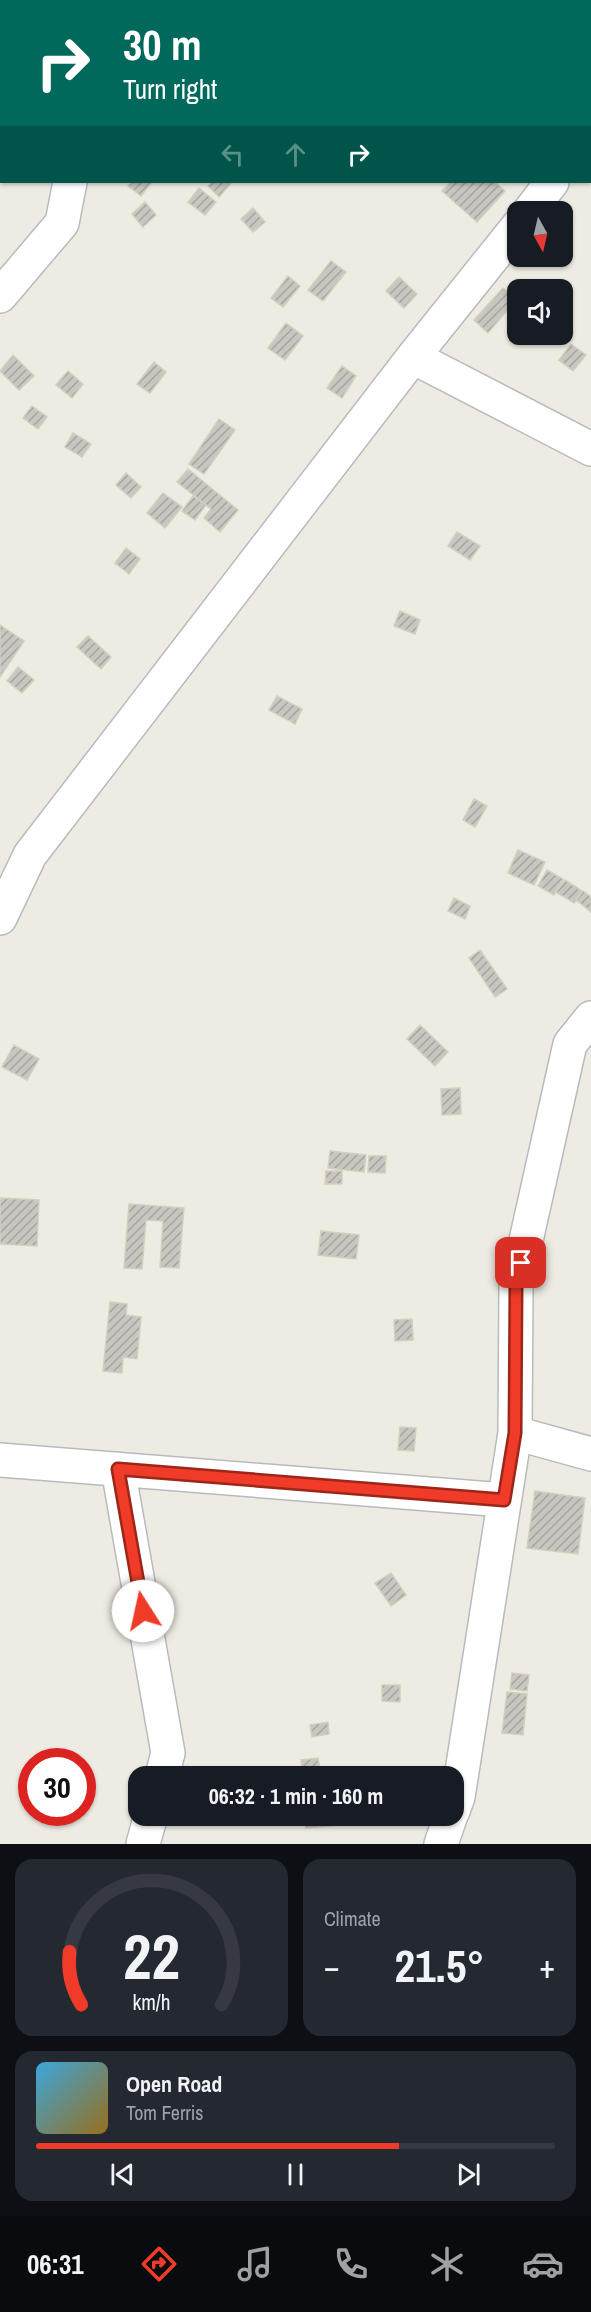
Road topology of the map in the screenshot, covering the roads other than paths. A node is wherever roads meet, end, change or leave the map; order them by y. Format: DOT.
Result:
graph roads {
  1 [pos="70,183"];
  2 [pos="551,183"];
  3 [pos="537,201"];
  4 [pos="507,240"];
  5 [pos="0,296"];
  6 [pos="413,357"];
  7 [pos="591,449"];
  8 [pos="0,918"];
  9 [pos="591,1018"];
  10 [pos="515,1433"];
  11 [pos="591,1454"];
  12 [pos="0,1460"];
  13 [pos="118,1469"];
  14 [pos="504,1500"];
  15 [pos="165,1766"];
  16 [pos="463,1766"];
  17 [pos="148,1826"];
  18 [pos="448,1826"];
  19 [pos="143,1844"];
  20 [pos="441,1844"];
  1 -- 5 [label="street"];
  2 -- 3 [label="street"];
  4 -- 6 [label="street"];
  6 -- 7 [label="street"];
  6 -- 8 [label="street"];
  9 -- 10 [label="street"];
  10 -- 11 [label="street"];
  10 -- 14 [label="street"];
  12 -- 13 [label="street"];
  13 -- 14 [label="street"];
  13 -- 15 [label="street"];
  14 -- 16 [label="street"];
  17 -- 19 [label="street"];
  18 -- 20 [label="street"];
}
